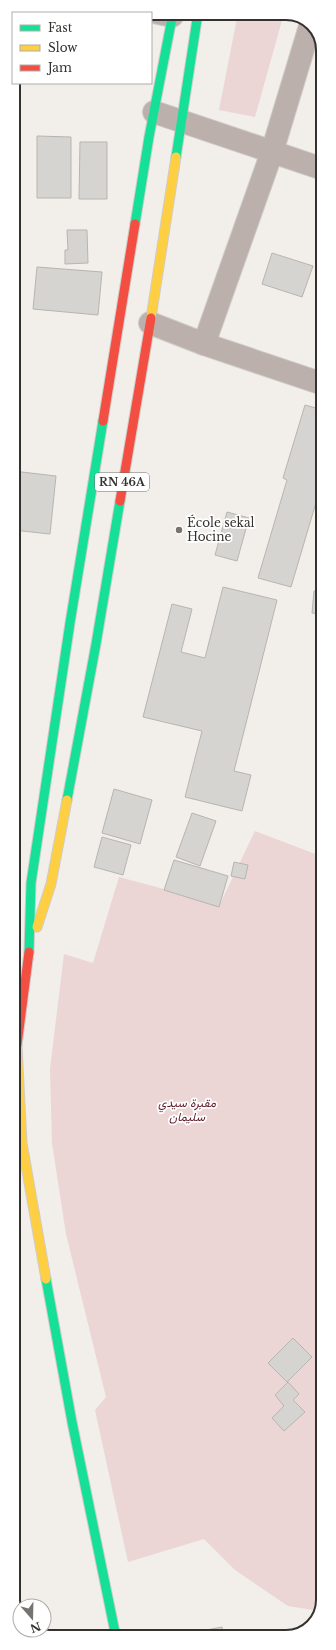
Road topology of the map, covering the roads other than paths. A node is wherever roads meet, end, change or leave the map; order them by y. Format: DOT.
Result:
graph roads {
  1 [pos="166,20"];
  2 [pos="197,20"];
  3 [pos="309,30"];
  4 [pos="154,112"];
  5 [pos="182,121"];
  6 [pos="272,152"];
  7 [pos="316,167"];
  8 [pos="150,323"];
  9 [pos="204,344"];
  10 [pos="316,382"];
  11 [pos="30,948"];
  12 [pos="20,998"];
  13 [pos="20,1103"];
  14 [pos="115,1630"];
  1 -- 4 [label="main road, RN 46A"];
  2 -- 5 [label="main road, RN 46A"];
  3 -- 6 [label="street"];
  4 -- 5 [label="street"];
  4 -- 11 [label="main road, RN 46A"];
  5 -- 6 [label="street"];
  5 -- 8 [label="main road, RN 46A"];
  6 -- 7 [label="street"];
  6 -- 9 [label="street"];
  8 -- 9 [label="street"];
  8 -- 11 [label="main road, RN 46A"];
  9 -- 10 [label="street"];
  11 -- 12 [label="main road, RN 46A"];
  13 -- 14 [label="main road, RN 46A"];
}
